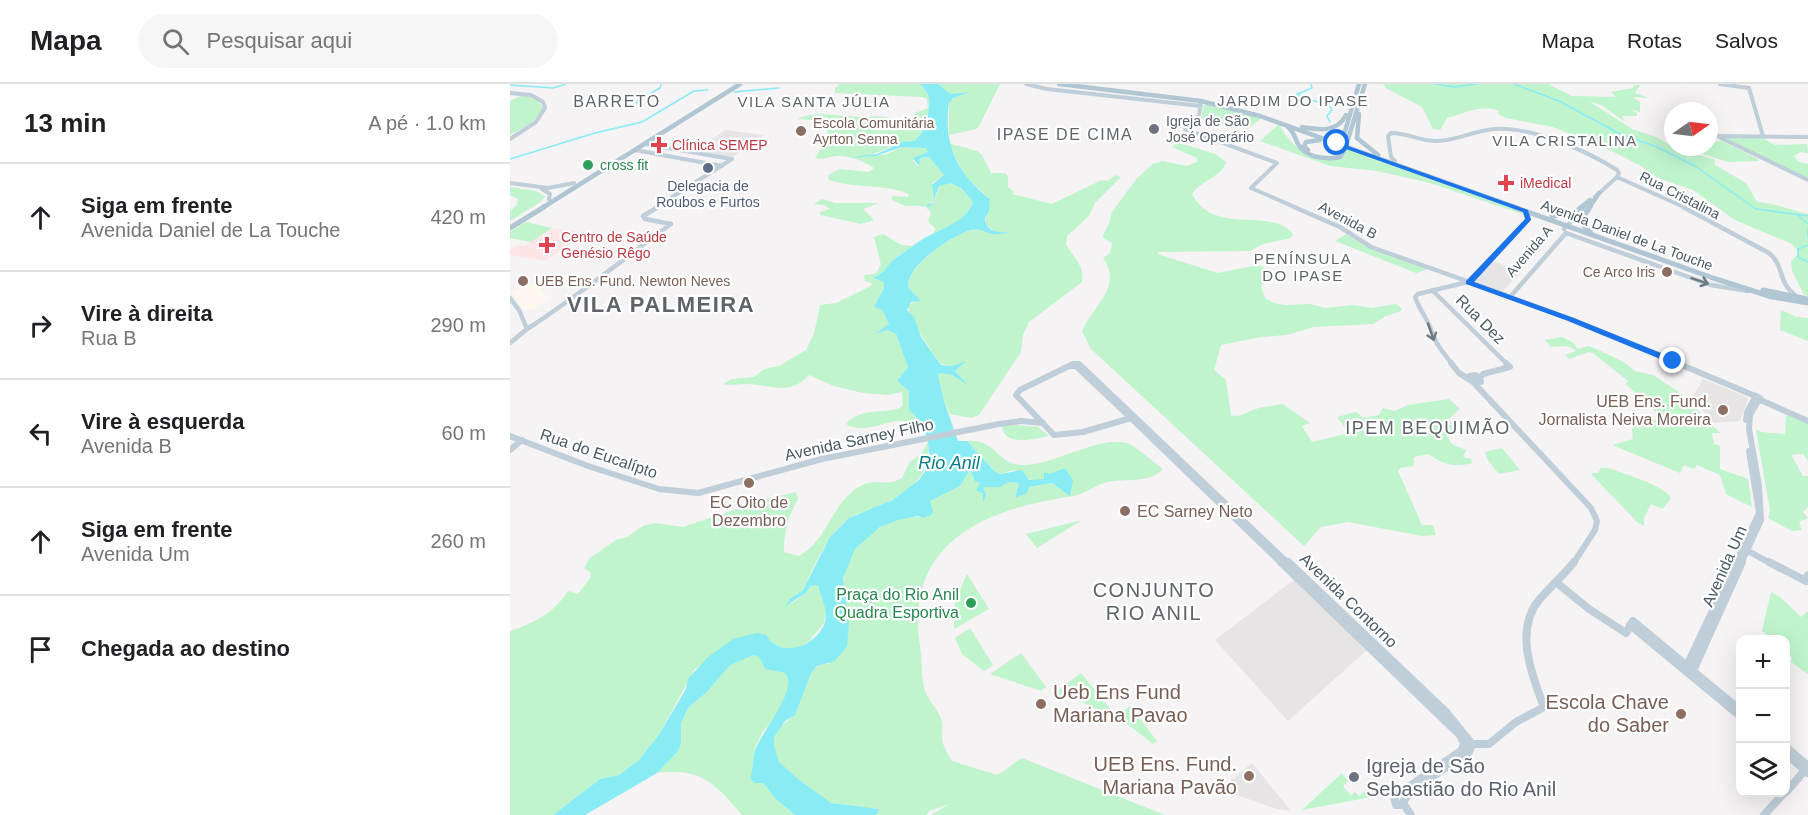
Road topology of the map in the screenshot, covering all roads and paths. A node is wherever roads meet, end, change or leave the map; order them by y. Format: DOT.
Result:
graph roads {
  1 [pos="739,84"];
  2 [pos="1026,84"];
  3 [pos="1059,84"];
  4 [pos="1083,84"];
  5 [pos="1359,84"];
  6 [pos="1365,84"];
  7 [pos="1720,84"];
  8 [pos="1105,86"];
  9 [pos="1089,88"];
  10 [pos="728,91"];
  11 [pos="1150,91"];
  12 [pos="510,93"];
  13 [pos="1136,93"];
  14 [pos="1357,99"];
  15 [pos="1201,103"];
  16 [pos="1284,124"];
  17 [pos="1301,127"];
  18 [pos="1763,136"];
  19 [pos="1808,137"];
  20 [pos="510,139"];
  21 [pos="645,144"];
  22 [pos="1341,146"];
  23 [pos="635,150"];
  24 [pos="1378,155"];
  25 [pos="1395,161"];
  26 [pos="722,166"];
  27 [pos="1617,177"];
  28 [pos="1808,180"];
  29 [pos="510,183"];
  30 [pos="574,183"];
  31 [pos="1634,186"];
  32 [pos="539,188"];
  33 [pos="1605,188"];
  34 [pos="1599,193"];
  35 [pos="549,199"];
  36 [pos="1526,211"];
  37 [pos="1552,216"];
  38 [pos="510,226"];
  39 [pos="1568,227"];
  40 [pos="1585,228"];
  41 [pos="1596,236"];
  42 [pos="1664,258"];
  43 [pos="1469,282"];
  44 [pos="1432,290"];
  45 [pos="1754,292"];
  46 [pos="1507,297"];
  47 [pos="1797,297"];
  48 [pos="510,298"];
  49 [pos="1808,299"];
  50 [pos="1808,303"];
  51 [pos="525,331"];
  52 [pos="510,343"];
  53 [pos="1476,380"];
  54 [pos="1757,398"];
  55 [pos="1132,417"];
  56 [pos="1808,421"];
  57 [pos="1044,423"];
  58 [pos="510,436"];
  59 [pos="522,440"];
  60 [pos="510,450"];
  61 [pos="680,493"];
  62 [pos="1745,549"];
  63 [pos="1807,578"];
  64 [pos="1557,583"];
  65 [pos="1689,670"];
  66 [pos="1736,707"];
  67 [pos="1736,712"];
  68 [pos="1468,744"];
  69 [pos="1790,752"];
  70 [pos="1790,757"];
  71 [pos="1807,769"];
  72 [pos="1790,787"];
  73 [pos="1780,797"];
  74 [pos="1409,815"];
  75 [pos="1764,815"];
  1 -- 10 [label="main road"];
  1 -- 10 [label="main road"];
  2 -- 15 [label="street"];
  3 -- 9 [label="main road, Avenida Daniel de La Touche"];
  4 -- 8 [label="main road, Avenida Daniel de La Touche"];
  5 -- 14 [label="main road"];
  6 -- 14 [label="main road"];
  7 -- 18 [label="street"];
  8 -- 9 [label="main road"];
  8 -- 11 [label="main road, Avenida Daniel de La Touche"];
  9 -- 13 [label="main road, Avenida Daniel de La Touche"];
  10 -- 21 [label="main road"];
  10 -- 30 [label="main road"];
  11 -- 13 [label="main road"];
  11 -- 17 [label="main road, Avenida Daniel de La Touche"];
  12 -- 20 [label="street"];
  13 -- 15 [label="main road, Avenida Daniel de La Touche"];
  14 -- 17 [label="main road"];
  14 -- 22 [label="main road"];
  14 -- 24 [label="main road"];
  15 -- 16 [label="main road, Avenida Daniel de La Touche"];
  15 -- 43 [label="street, Avenida B"];
  16 -- 22 [label="main road, Avenida Daniel de La Touche"];
  16 -- 22 [label="main road"];
  17 -- 24 [label="main road, Avenida Daniel de La Touche"];
  18 -- 19 [label="street"];
  18 -- 28 [label="street"];
  21 -- 23 [label="main road"];
  21 -- 26 [label="street"];
  22 -- 22 [label="main road"];
  22 -- 36 [label="main road, Avenida Daniel de La Touche"];
  23 -- 26 [label="street"];
  23 -- 38 [label="main road"];
  24 -- 25 [label="main road, Avenida Daniel de La Touche"];
  25 -- 27 [label="street, Rua Cristalina"];
  25 -- 37 [label="main road, Avenida Daniel de La Touche"];
  26 -- 51 [label="street"];
  27 -- 31 [label="street, Rua Cristalina"];
  27 -- 33 [label="street, Avenida A"];
  29 -- 32 [label="street"];
  30 -- 32 [label="street"];
  30 -- 35 [label="main road"];
  31 -- 33 [label="street"];
  31 -- 47 [label="street, Rua Cristalina"];
  32 -- 35 [label="street"];
  33 -- 34 [label="street, Avenida A"];
  34 -- 37 [label="main road"];
  34 -- 39 [label="street, Avenida A"];
  34 -- 40 [label="main road"];
  35 -- 38 [label="main road"];
  36 -- 39 [label="main road, Avenida Daniel de La Touche"];
  36 -- 43 [label="street"];
  37 -- 39 [label="main road, Avenida Daniel de La Touche"];
  39 -- 40 [label="main road, Avenida Daniel de La Touche"];
  39 -- 41 [label="main road, Avenida Daniel de La Touche"];
  39 -- 42 [label="main road"];
  39 -- 45 [label="street, one-way"];
  39 -- 46 [label="street, Avenida A"];
  40 -- 41 [label="main road"];
  40 -- 42 [label="main road, Avenida Daniel de La Touche"];
  41 -- 42 [label="main road, Avenida Daniel de La Touche"];
  42 -- 45 [label="main road, Avenida Daniel de La Touche"];
  42 -- 47 [label="main road, Avenida Daniel de La Touche"];
  43 -- 44 [label="street"];
  43 -- 46 [label="street, Avenida B"];
  44 -- 53 [label="street, one-way"];
  44 -- 53 [label="street, Rua Dez"];
  45 -- 50 [label="main road, Avenida Daniel de La Touche"];
  46 -- 54 [label="street"];
  47 -- 49 [label="main road, Avenida Daniel de La Touche"];
  48 -- 51 [label="street"];
  51 -- 52 [label="street"];
  53 -- 64 [label="street"];
  54 -- 56 [label="street"];
  54 -- 62 [label="street, Avenida Um"];
  55 -- 57 [label="street, Avenida Contorno"];
  55 -- 57 [label="street, Avenida Contorno"];
  55 -- 68 [label="street, Avenida Contorno"];
  57 -- 61 [label="street, Avenida Sarney Filho"];
  58 -- 59 [label="street, Rua do Eucalípto"];
  59 -- 60 [label="street"];
  59 -- 61 [label="street, Rua do Eucalípto"];
  62 -- 63 [label="street"];
  62 -- 65 [label="street, Avenida Um"];
  64 -- 65 [label="street"];
  64 -- 68 [label="street"];
  65 -- 66 [label="street"];
  65 -- 67 [label="street"];
  68 -- 74 [label="street"];
  69 -- 71 [label="street"];
  70 -- 71 [label="street"];
  71 -- 72 [label="street"];
  73 -- 75 [label="street"];
}
